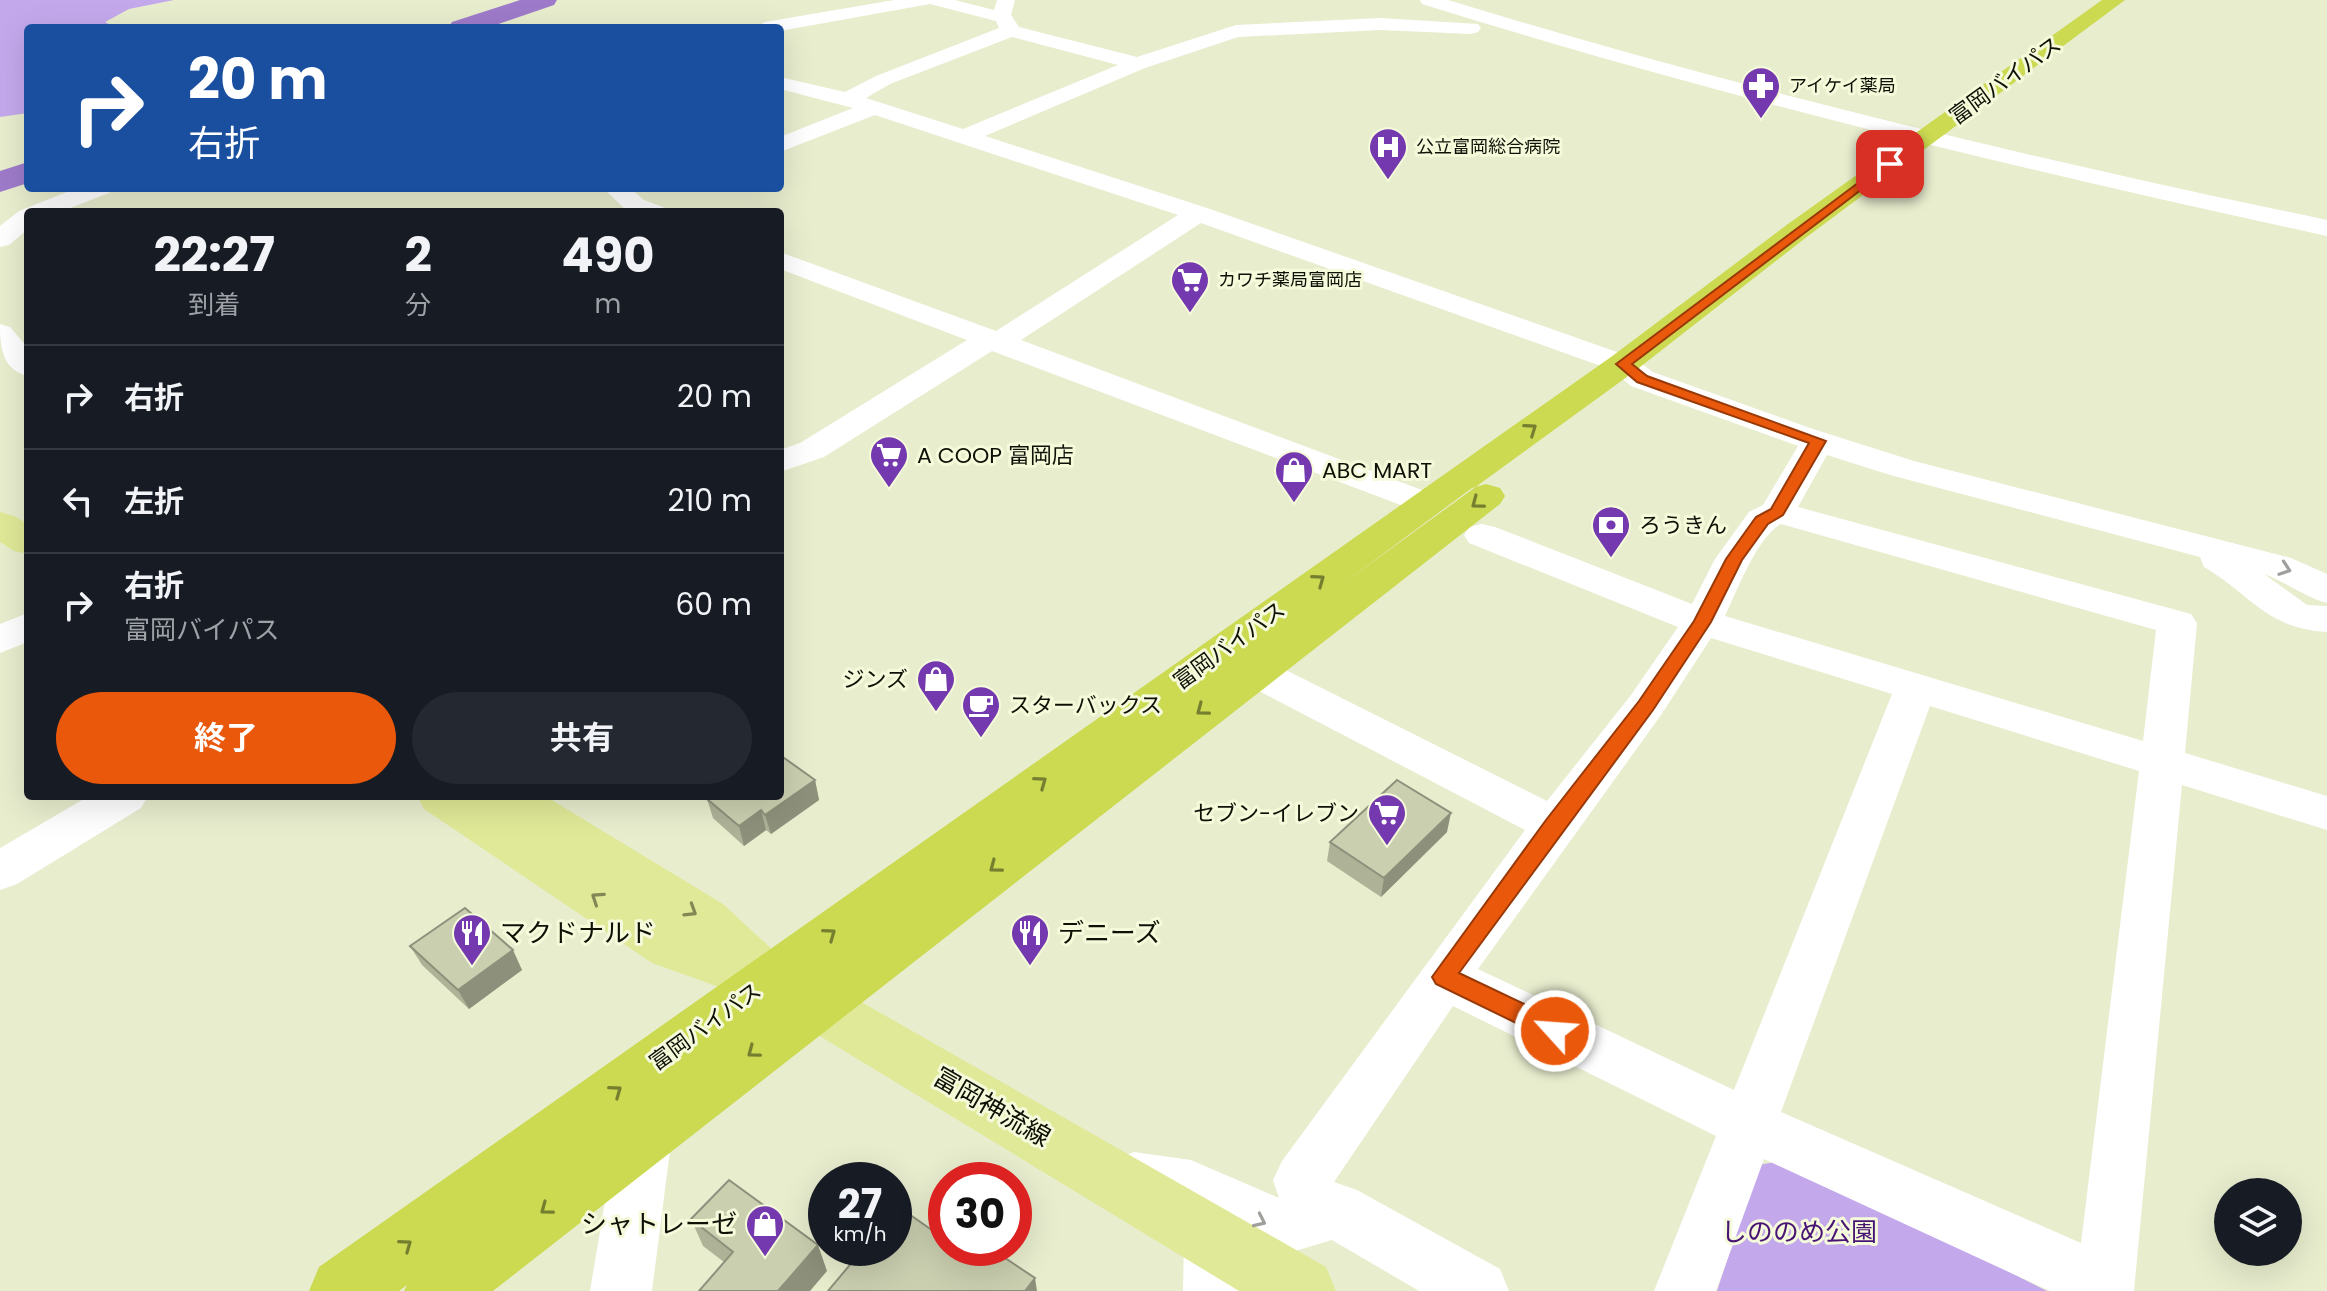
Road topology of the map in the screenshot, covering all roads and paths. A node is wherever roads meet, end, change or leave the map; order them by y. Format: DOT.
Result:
graph roads {
  1 [pos="926,0"];
  2 [pos="935,0"];
  3 [pos="1429,0"];
  4 [pos="2115,0"];
  5 [pos="2142,0"];
  6 [pos="1005,15"];
  7 [pos="1498,22"];
  8 [pos="1380,24"];
  9 [pos="784,25"];
  10 [pos="1243,31"];
  11 [pos="1180,32"];
  12 [pos="1206,39"];
  13 [pos="1133,54"];
  14 [pos="784,84"];
  15 [pos="848,99"];
  16 [pos="870,109"];
  17 [pos="963,137"];
  18 [pos="1940,139"];
  19 [pos="784,143"];
  20 [pos="90,192"];
  21 [pos="660,192"];
  22 [pos="632,204"];
  23 [pos="48,208"];
  24 [pos="1198,213"];
  25 [pos="24,219"];
  26 [pos="2327,228"];
  27 [pos="0,239"];
  28 [pos="784,262"];
  29 [pos="0,333"];
  30 [pos="992,341"];
  31 [pos="24,362"];
  32 [pos="1633,372"];
  33 [pos="1810,439"];
  34 [pos="784,460"];
  35 [pos="0,491"];
  36 [pos="1426,503"];
  37 [pos="24,506"];
  38 [pos="1777,512"];
  39 [pos="0,524"];
  40 [pos="1482,535"];
  41 [pos="24,539"];
  42 [pos="2184,543"];
  43 [pos="2327,591"];
  44 [pos="2327,619"];
  45 [pos="1702,622"];
  46 [pos="24,628"];
  47 [pos="0,640"];
  48 [pos="1254,671"];
  49 [pos="1916,687"];
  50 [pos="2163,762"];
  51 [pos="118,800"];
  52 [pos="448,800"];
  53 [pos="512,800"];
  54 [pos="2327,813"];
  55 [pos="1554,825"];
  56 [pos="0,871"];
  57 [pos="1444,977"];
  58 [pos="791,992"];
  59 [pos="1750,1125"];
  60 [pos="644,1135"];
  61 [pos="1107,1174"];
  62 [pos="1315,1216"];
  63 [pos="1214,1265"];
  64 [pos="2112,1288"];
  65 [pos="343,1291"];
  66 [pos="438,1291"];
  67 [pos="621,1291"];
  68 [pos="1302,1291"];
  69 [pos="1478,1291"];
  70 [pos="1685,1291"];
  1 -- 9 [label="street"];
  2 -- 6 [label="street"];
  3 -- 7 [label="street"];
  4 -- 18 [label="highway, 富岡バイパス"];
  5 -- 18 [label="highway, 富岡バイパス"];
  6 -- 13 [label="street"];
  6 -- 15 [label="street"];
  7 -- 8 [label="street"];
  7 -- 18 [label="street"];
  8 -- 10 [label="street"];
  8 -- 10 [label="street"];
  10 -- 12 [label="street"];
  11 -- 12 [label="street"];
  12 -- 13 [label="street"];
  13 -- 17 [label="street"];
  14 -- 15 [label="street"];
  15 -- 16 [label="street"];
  16 -- 17 [label="street"];
  16 -- 19 [label="street"];
  17 -- 24 [label="street"];
  18 -- 26 [label="street"];
  18 -- 32 [label="highway, 富岡バイパス"];
  20 -- 23 [label="street"];
  21 -- 22 [label="street"];
  24 -- 30 [label="street"];
  24 -- 32 [label="street"];
  25 -- 27 [label="street"];
  28 -- 30 [label="street"];
  29 -- 31 [label="street"];
  30 -- 34 [label="street"];
  30 -- 36 [label="street"];
  32 -- 33 [label="street"];
  36 -- 32 [label="highway, 富岡バイパス, one-way"];
  32 -- 48 [label="highway, 富岡バイパス, one-way"];
  33 -- 38 [label="street"];
  33 -- 42 [label="street"];
  35 -- 37 [label="main road"];
  58 -- 36 [label="highway, 富岡バイパス, one-way"];
  38 -- 45 [label="street"];
  38 -- 50 [label="street"];
  39 -- 41 [label="main road"];
  40 -- 45 [label="street"];
  42 -- 43 [label="street, one-way"];
  42 -- 44 [label="street"];
  45 -- 49 [label="street"];
  45 -- 55 [label="street"];
  46 -- 47 [label="street"];
  48 -- 55 [label="street"];
  48 -- 58 [label="highway, 富岡バイパス, one-way"];
  49 -- 50 [label="street"];
  49 -- 59 [label="street"];
  50 -- 54 [label="street"];
  50 -- 64 [label="street"];
  51 -- 56 [label="street"];
  58 -- 52 [label="main road, one-way"];
  53 -- 58 [label="main road, one-way"];
  55 -- 57 [label="street"];
  57 -- 59 [label="street"];
  57 -- 62 [label="street"];
  58 -- 60 [label="highway, 富岡バイパス, one-way"];
  58 -- 61 [label="main road, 富岡神流線"];
  65 -- 58 [label="highway, 富岡バイパス, one-way"];
  59 -- 64 [label="street"];
  59 -- 70 [label="street"];
  60 -- 66 [label="highway, 富岡バイパス, one-way"];
  60 -- 67 [label="street"];
  61 -- 62 [label="street, one-way"];
  61 -- 63 [label="main road, 富岡神流線"];
  62 -- 69 [label="street"];
  63 -- 68 [label="main road, 富岡神流線"];
}
